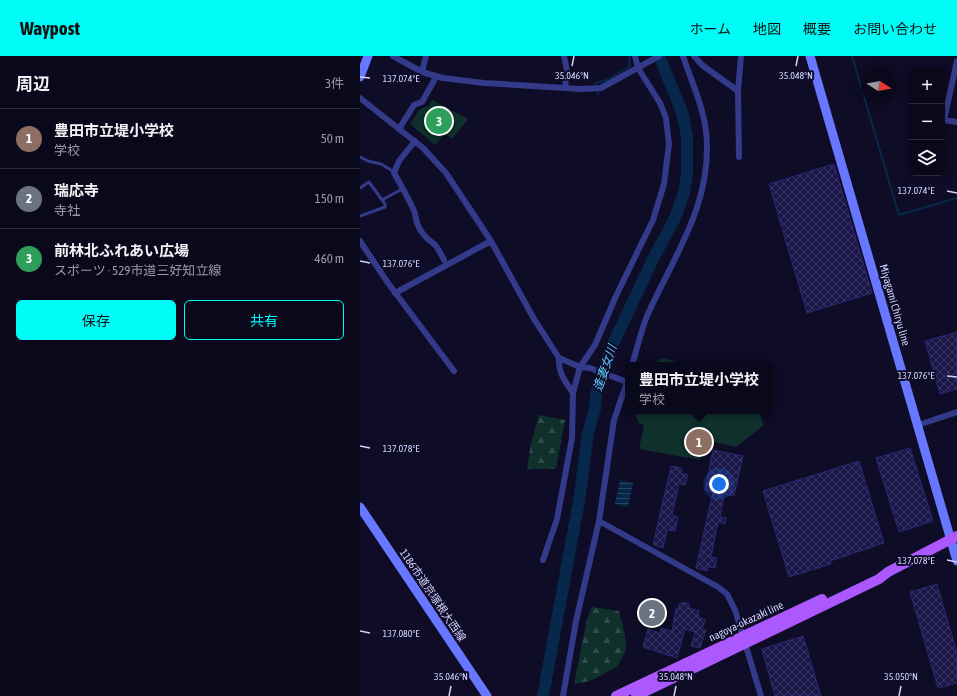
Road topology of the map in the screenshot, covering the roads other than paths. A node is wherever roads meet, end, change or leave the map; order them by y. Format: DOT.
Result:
graph roads {
  1 [pos="368,56"];
  2 [pos="393,56"];
  3 [pos="426,56"];
  4 [pos="564,56"];
  5 [pos="635,56"];
  6 [pos="659,56"];
  7 [pos="683,56"];
  8 [pos="694,56"];
  9 [pos="741,56"];
  10 [pos="810,56"];
  11 [pos="957,62"];
  12 [pos="640,67"];
  13 [pos="422,72"];
  14 [pos="360,77"];
  15 [pos="436,77"];
  16 [pos="565,88"];
  17 [pos="738,91"];
  18 [pos="360,98"];
  19 [pos="957,122"];
  20 [pos="399,128"];
  21 [pos="415,141"];
  22 [pos="360,157"];
  23 [pos="739,157"];
  24 [pos="394,172"];
  25 [pos="360,188"];
  26 [pos="402,189"];
  27 [pos="382,200"];
  28 [pos="360,216"];
  29 [pos="360,241"];
  30 [pos="491,241"];
  31 [pos="444,260"];
  32 [pos="396,293"];
  33 [pos="559,358"];
  34 [pos="633,362"];
  35 [pos="580,367"];
  36 [pos="454,371"];
  37 [pos="625,380"];
  38 [pos="573,393"];
  39 [pos="957,412"];
  40 [pos="918,425"];
  41 [pos="360,507"];
  42 [pos="599,521"];
  43 [pos="954,538"];
  44 [pos="543,560"];
  45 [pos="957,562"];
  46 [pos="745,640"];
  47 [pos="487,696"];
  48 [pos="563,696"];
  49 [pos="616,696"];
  50 [pos="636,696"];
  51 [pos="760,696"];
  1 -- 14 [label="main road"];
  2 -- 13 [label="street"];
  3 -- 13 [label="street"];
  4 -- 16 [label="street"];
  5 -- 12 [label="street"];
  6 -- 12 [label="street"];
  7 -- 34 [label="street"];
  8 -- 17 [label="street"];
  9 -- 17 [label="street"];
  10 -- 40 [label="main road, Miyagami Chiryu line"];
  11 -- 19 [label="street"];
  12 -- 16 [label="street"];
  12 -- 35 [label="street"];
  13 -- 15 [label="street"];
  15 -- 16 [label="street"];
  15 -- 20 [label="street"];
  17 -- 23 [label="street"];
  18 -- 20 [label="street"];
  20 -- 21 [label="street"];
  21 -- 24 [label="street"];
  21 -- 30 [label="street"];
  22 -- 24 [label="lane"];
  24 -- 26 [label="street"];
  25 -- 27 [label="lane"];
  26 -- 27 [label="lane"];
  26 -- 31 [label="street"];
  27 -- 28 [label="lane"];
  29 -- 32 [label="street"];
  30 -- 32 [label="street"];
  30 -- 33 [label="street"];
  32 -- 36 [label="street"];
  33 -- 35 [label="street"];
  33 -- 38 [label="street"];
  35 -- 37 [label="street"];
  35 -- 38 [label="street"];
  37 -- 42 [label="street"];
  38 -- 44 [label="street"];
  39 -- 40 [label="street"];
  40 -- 43 [label="main road, Miyagami Chiryu line"];
  41 -- 47 [label="main road, 1186市道京塚根大西線"];
  42 -- 46 [label="street"];
  42 -- 48 [label="street"];
  43 -- 45 [label="main road, Miyagami Chiryu line"];
  43 -- 46 [label="main road, nagoya-okazaki line"];
  46 -- 49 [label="main road, nagoya-okazaki line"];
  46 -- 50 [label="main road, nagoya-okazaki line"];
  46 -- 51 [label="street"];
}
